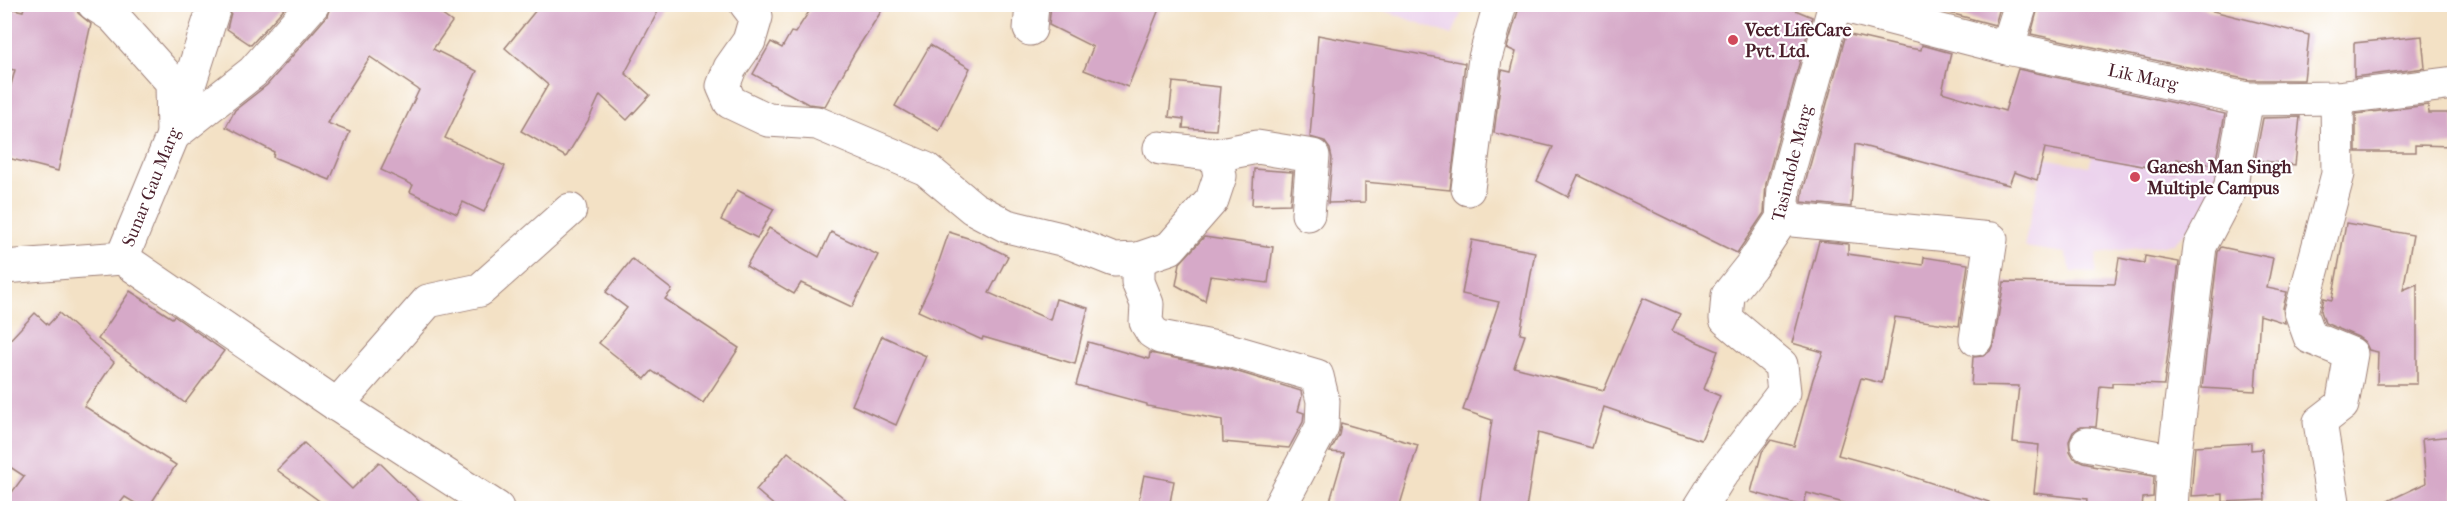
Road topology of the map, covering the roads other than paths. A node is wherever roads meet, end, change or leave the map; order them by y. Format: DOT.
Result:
graph roads {
  1 [pos="94,4"];
  2 [pos="215,4"];
  3 [pos="313,4"];
  4 [pos="746,4"];
  5 [pos="1500,4"];
  6 [pos="1836,4"];
  7 [pos="2021,4"];
  8 [pos="2007,48"];
  9 [pos="2454,83"];
  10 [pos="2337,98"];
  11 [pos="2247,99"];
  12 [pos="173,135"];
  13 [pos="1160,148"];
  14 [pos="1216,156"];
  15 [pos="1468,189"];
  16 [pos="570,210"];
  17 [pos="1308,214"];
  18 [pos="1782,219"];
  19 [pos="122,258"];
  20 [pos="1138,259"];
  21 [pos="4,267"];
  22 [pos="1976,339"];
  23 [pos="337,405"];
  24 [pos="2087,444"];
  25 [pos="2174,461"];
  26 [pos="496,508"];
  27 [pos="1279,508"];
  28 [pos="1700,508"];
  29 [pos="2171,508"];
  30 [pos="2334,508"];
  1 -- 12 [label="street"];
  2 -- 12 [label="street, Sunar Gau Marg"];
  3 -- 12 [label="street"];
  4 -- 20 [label="street"];
  5 -- 15 [label="street"];
  6 -- 8 [label="street, Lik Marg"];
  6 -- 18 [label="street, Tasindole Marg"];
  7 -- 8 [label="street"];
  8 -- 11 [label="street, Lik Marg"];
  9 -- 10 [label="street, Lik Marg"];
  10 -- 11 [label="street, Lik Marg"];
  10 -- 30 [label="street"];
  11 -- 25 [label="street"];
  12 -- 19 [label="street, Sunar Gau Marg"];
  13 -- 14 [label="street"];
  14 -- 17 [label="street"];
  14 -- 20 [label="street"];
  16 -- 23 [label="street"];
  18 -- 22 [label="street"];
  18 -- 28 [label="street, Tasindole Marg"];
  19 -- 21 [label="street, Sunar Gau Marg"];
  19 -- 23 [label="street"];
  20 -- 27 [label="street"];
  23 -- 26 [label="street"];
  24 -- 25 [label="street"];
  25 -- 29 [label="street"];
}
